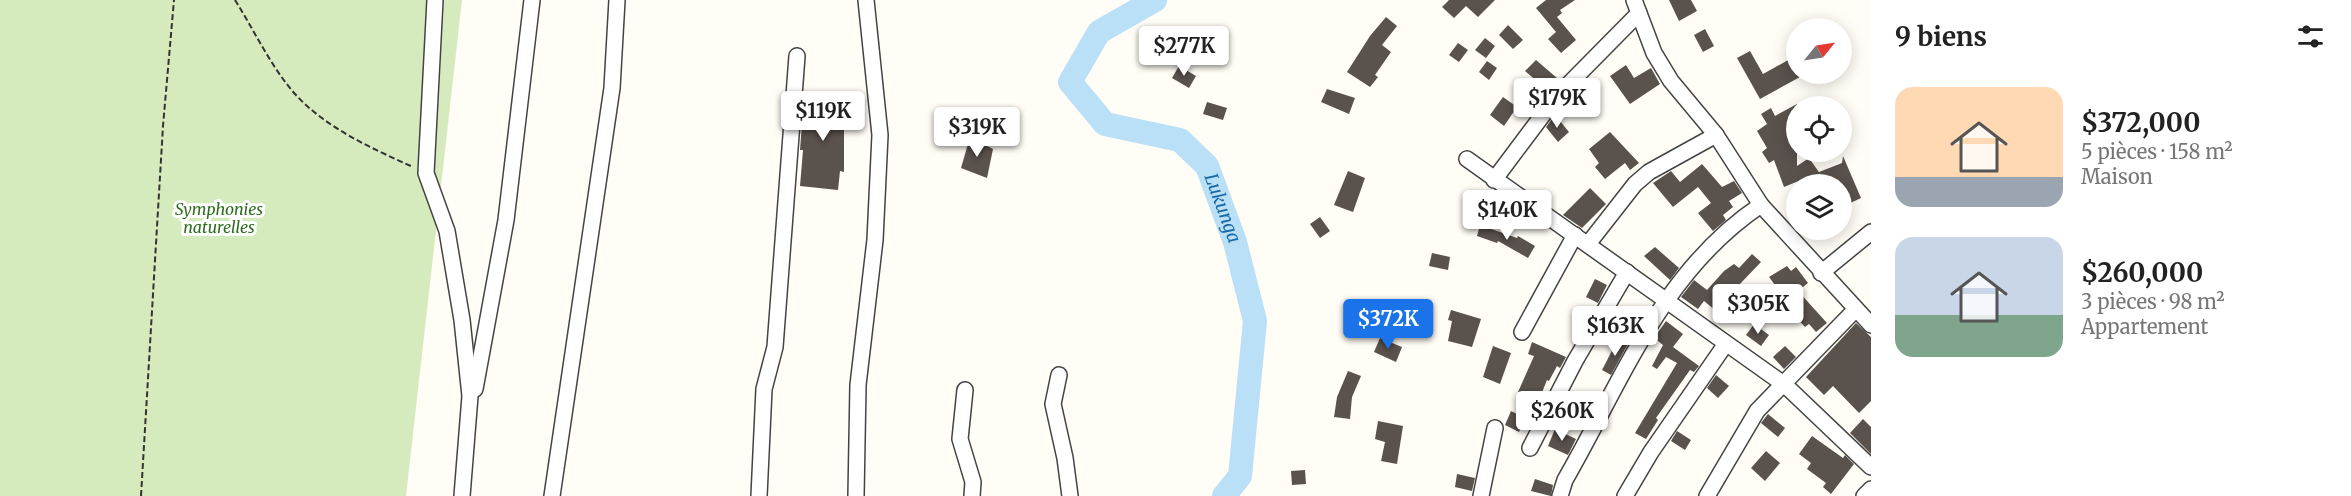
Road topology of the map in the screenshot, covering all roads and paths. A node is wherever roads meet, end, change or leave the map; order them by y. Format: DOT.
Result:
graph roads {
  1 [pos="174,0"];
  2 [pos="235,0"];
  3 [pos="435,0"];
  4 [pos="532,0"];
  5 [pos="617,0"];
  6 [pos="866,0"];
  7 [pos="1636,7"];
  8 [pos="796,56"];
  9 [pos="1716,135"];
  10 [pos="1467,159"];
  11 [pos="426,173"];
  12 [pos="1494,180"];
  13 [pos="1761,206"];
  14 [pos="1871,232"];
  15 [pos="1575,235"];
  16 [pos="1588,244"];
  17 [pos="1627,272"];
  18 [pos="1821,273"];
  19 [pos="1665,298"];
  20 [pos="1855,310"];
  21 [pos="1871,325"];
  22 [pos="1522,332"];
  23 [pos="1725,345"];
  24 [pos="1059,375"];
  25 [pos="1785,385"];
  26 [pos="965,390"];
  27 [pos="468,425"];
  28 [pos="1495,428"];
  29 [pos="1530,448"];
  30 [pos="1871,467"];
  31 [pos="1871,489"];
  32 [pos="141,496"];
  33 [pos="462,496"];
  34 [pos="552,496"];
  35 [pos="759,496"];
  36 [pos="856,496"];
  37 [pos="972,496"];
  38 [pos="1070,496"];
  39 [pos="1481,496"];
  40 [pos="1560,496"];
  41 [pos="1625,496"];
  42 [pos="1707,496"];
  43 [pos="1864,496"];
  1 -- 32 [label="path"];
  2 -- 11 [label="path"];
  3 -- 11 [label="street"];
  4 -- 27 [label="street"];
  5 -- 34 [label="street"];
  6 -- 36 [label="street"];
  7 -- 9 [label="street"];
  7 -- 12 [label="street"];
  8 -- 35 [label="street"];
  9 -- 13 [label="street"];
  9 -- 16 [label="street"];
  10 -- 12 [label="street"];
  11 -- 27 [label="street"];
  12 -- 15 [label="street"];
  13 -- 18 [label="street"];
  13 -- 19 [label="street"];
  14 -- 18 [label="street"];
  15 -- 16 [label="street"];
  15 -- 22 [label="street"];
  16 -- 17 [label="street"];
  17 -- 19 [label="street"];
  17 -- 29 [label="street"];
  18 -- 20 [label="street"];
  19 -- 23 [label="street"];
  19 -- 40 [label="street"];
  20 -- 21 [label="street"];
  20 -- 25 [label="street"];
  23 -- 25 [label="street"];
  23 -- 41 [label="street"];
  24 -- 38 [label="street"];
  25 -- 30 [label="street"];
  25 -- 42 [label="street"];
  26 -- 37 [label="street"];
  27 -- 33 [label="street"];
  28 -- 39 [label="street"];
  31 -- 43 [label="street"];
}
